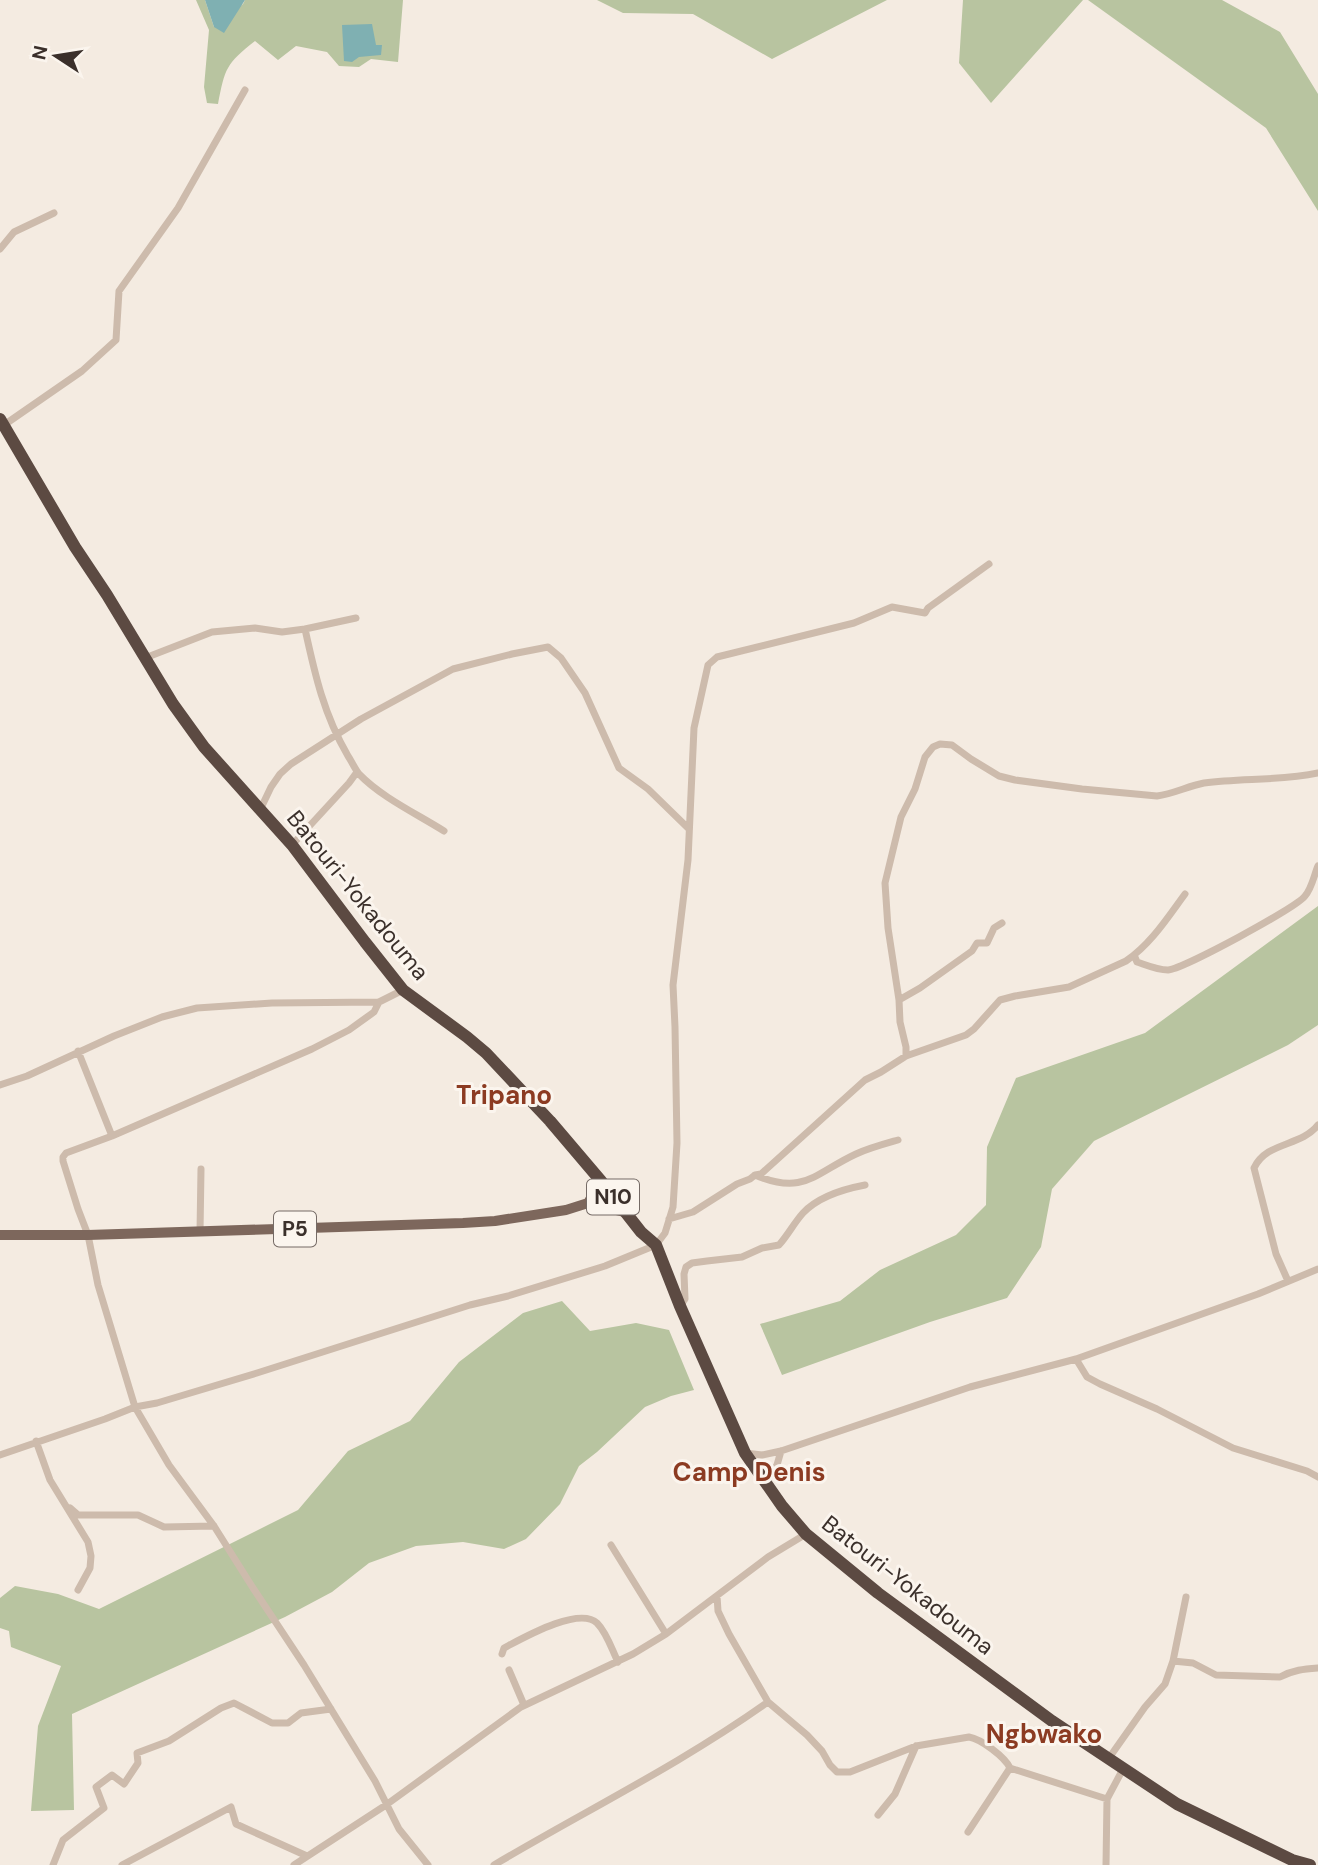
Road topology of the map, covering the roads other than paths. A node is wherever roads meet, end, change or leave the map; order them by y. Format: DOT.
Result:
graph roads {
  1 [pos="245,90"];
  2 [pos="54,213"];
  3 [pos="0,249"];
  4 [pos="2,422"];
  5 [pos="989,564"];
  6 [pos="356,618"];
  7 [pos="305,629"];
  8 [pos="145,658"];
  9 [pos="336,735"];
  10 [pos="357,772"];
  11 [pos="1318,773"];
  12 [pos="261,808"];
  13 [pos="688,828"];
  14 [pos="444,831"];
  15 [pos="292,845"];
  16 [pos="1318,866"];
  17 [pos="1185,894"];
  18 [pos="1002,923"];
  19 [pos="1134,956"];
  20 [pos="403,990"];
  21 [pos="900,1000"];
  22 [pos="379,1002"];
  23 [pos="78,1051"];
  24 [pos="906,1056"];
  25 [pos="0,1085"];
  26 [pos="1318,1125"];
  27 [pos="112,1136"];
  28 [pos="898,1140"];
  29 [pos="201,1169"];
  30 [pos="755,1175"];
  31 [pos="601,1181"];
  32 [pos="865,1185"];
  33 [pos="588,1203"];
  34 [pos="624,1212"];
  35 [pos="669,1219"];
  36 [pos="200,1232"];
  37 [pos="0,1235"];
  38 [pos="88,1235"];
  39 [pos="656,1245"];
  40 [pos="1318,1269"];
  41 [pos="1288,1281"];
  42 [pos="680,1306"];
  43 [pos="1076,1359"];
  44 [pos="135,1407"];
  45 [pos="36,1441"];
  46 [pos="781,1451"];
  47 [pos="744,1452"];
  48 [pos="0,1455"];
  49 [pos="1318,1477"];
  50 [pos="765,1483"];
  51 [pos="62,1501"];
  52 [pos="214,1526"];
  53 [pos="806,1534"];
  54 [pos="611,1545"];
  55 [pos="78,1590"];
  56 [pos="717,1596"];
  57 [pos="1186,1597"];
  58 [pos="706,1604"];
  59 [pos="718,1611"];
  60 [pos="666,1634"];
  61 [pos="502,1654"];
  62 [pos="1173,1661"];
  63 [pos="618,1662"];
  64 [pos="1318,1668"];
  65 [pos="509,1670"];
  66 [pos="768,1702"];
  67 [pos="524,1705"];
  68 [pos="331,1709"];
  69 [pos="916,1745"];
  70 [pos="1109,1758"];
  71 [pos="1010,1768"];
  72 [pos="1124,1769"];
  73 [pos="1107,1799"];
  74 [pos="386,1805"];
  75 [pos="878,1815"];
  76 [pos="968,1832"];
  77 [pos="307,1856"];
  78 [pos="53,1865"];
  79 [pos="122,1865"];
  80 [pos="294,1865"];
  81 [pos="428,1865"];
  82 [pos="494,1865"];
  83 [pos="1106,1865"];
  84 [pos="1310,1865"];
  1 -- 4 [label="street"];
  2 -- 3 [label="street"];
  4 -- 8 [label="highway, Batouri-Yokadouma / N10"];
  5 -- 13 [label="street"];
  6 -- 7 [label="street"];
  7 -- 8 [label="street"];
  7 -- 9 [label="street"];
  8 -- 12 [label="highway, Batouri-Yokadouma / N10"];
  9 -- 10 [label="street"];
  9 -- 12 [label="street"];
  9 -- 13 [label="street"];
  10 -- 14 [label="street"];
  10 -- 15 [label="street"];
  11 -- 21 [label="street"];
  12 -- 15 [label="highway, Batouri-Yokadouma / N10"];
  13 -- 35 [label="street"];
  15 -- 20 [label="highway, Batouri-Yokadouma / N10"];
  16 -- 19 [label="street"];
  17 -- 19 [label="street"];
  18 -- 21 [label="street"];
  19 -- 24 [label="street"];
  20 -- 22 [label="street"];
  20 -- 31 [label="highway, Batouri-Yokadouma / N10"];
  21 -- 24 [label="street"];
  22 -- 23 [label="street"];
  22 -- 27 [label="street"];
  23 -- 25 [label="street"];
  23 -- 27 [label="street"];
  24 -- 30 [label="street"];
  26 -- 41 [label="street"];
  27 -- 38 [label="street"];
  28 -- 30 [label="street"];
  29 -- 36 [label="street"];
  30 -- 35 [label="street"];
  31 -- 33 [label="main road"];
  31 -- 34 [label="highway, Batouri-Yokadouma / N10"];
  32 -- 42 [label="street"];
  33 -- 34 [label="main road, P5"];
  33 -- 36 [label="main road, P5"];
  34 -- 39 [label="highway, Batouri-Yokadouma / N10"];
  35 -- 39 [label="street"];
  36 -- 38 [label="main road, P5"];
  37 -- 38 [label="main road, P5"];
  38 -- 44 [label="street"];
  39 -- 42 [label="highway, Batouri-Yokadouma / N10"];
  39 -- 44 [label="street"];
  40 -- 41 [label="street"];
  41 -- 43 [label="street"];
  42 -- 47 [label="highway, Batouri-Yokadouma / N10"];
  43 -- 46 [label="street"];
  43 -- 49 [label="street"];
  44 -- 45 [label="street"];
  44 -- 52 [label="street"];
  45 -- 48 [label="street"];
  45 -- 51 [label="street"];
  46 -- 47 [label="street"];
  46 -- 50 [label="street"];
  47 -- 50 [label="highway, Batouri-Yokadouma / N10"];
  50 -- 53 [label="highway, Batouri-Yokadouma / N10"];
  51 -- 52 [label="street"];
  51 -- 55 [label="street"];
  52 -- 68 [label="street"];
  53 -- 56 [label="street"];
  53 -- 70 [label="highway, Batouri-Yokadouma / N10"];
  54 -- 60 [label="street"];
  56 -- 58 [label="street"];
  56 -- 59 [label="street"];
  57 -- 62 [label="street"];
  58 -- 59 [label="street"];
  58 -- 60 [label="street"];
  59 -- 66 [label="street"];
  60 -- 63 [label="street"];
  61 -- 63 [label="street"];
  62 -- 64 [label="street"];
  62 -- 70 [label="street"];
  63 -- 67 [label="street"];
  65 -- 67 [label="street"];
  66 -- 69 [label="street"];
  66 -- 82 [label="street"];
  67 -- 74 [label="street"];
  68 -- 74 [label="street"];
  68 -- 78 [label="street"];
  69 -- 71 [label="street"];
  69 -- 75 [label="street"];
  70 -- 72 [label="highway, Batouri-Yokadouma / N10"];
  71 -- 73 [label="street"];
  71 -- 76 [label="street"];
  72 -- 73 [label="street"];
  72 -- 84 [label="highway, Batouri-Yokadouma / N10"];
  73 -- 83 [label="street"];
  74 -- 77 [label="street"];
  74 -- 81 [label="street"];
  77 -- 79 [label="street"];
  77 -- 80 [label="street"];
}
